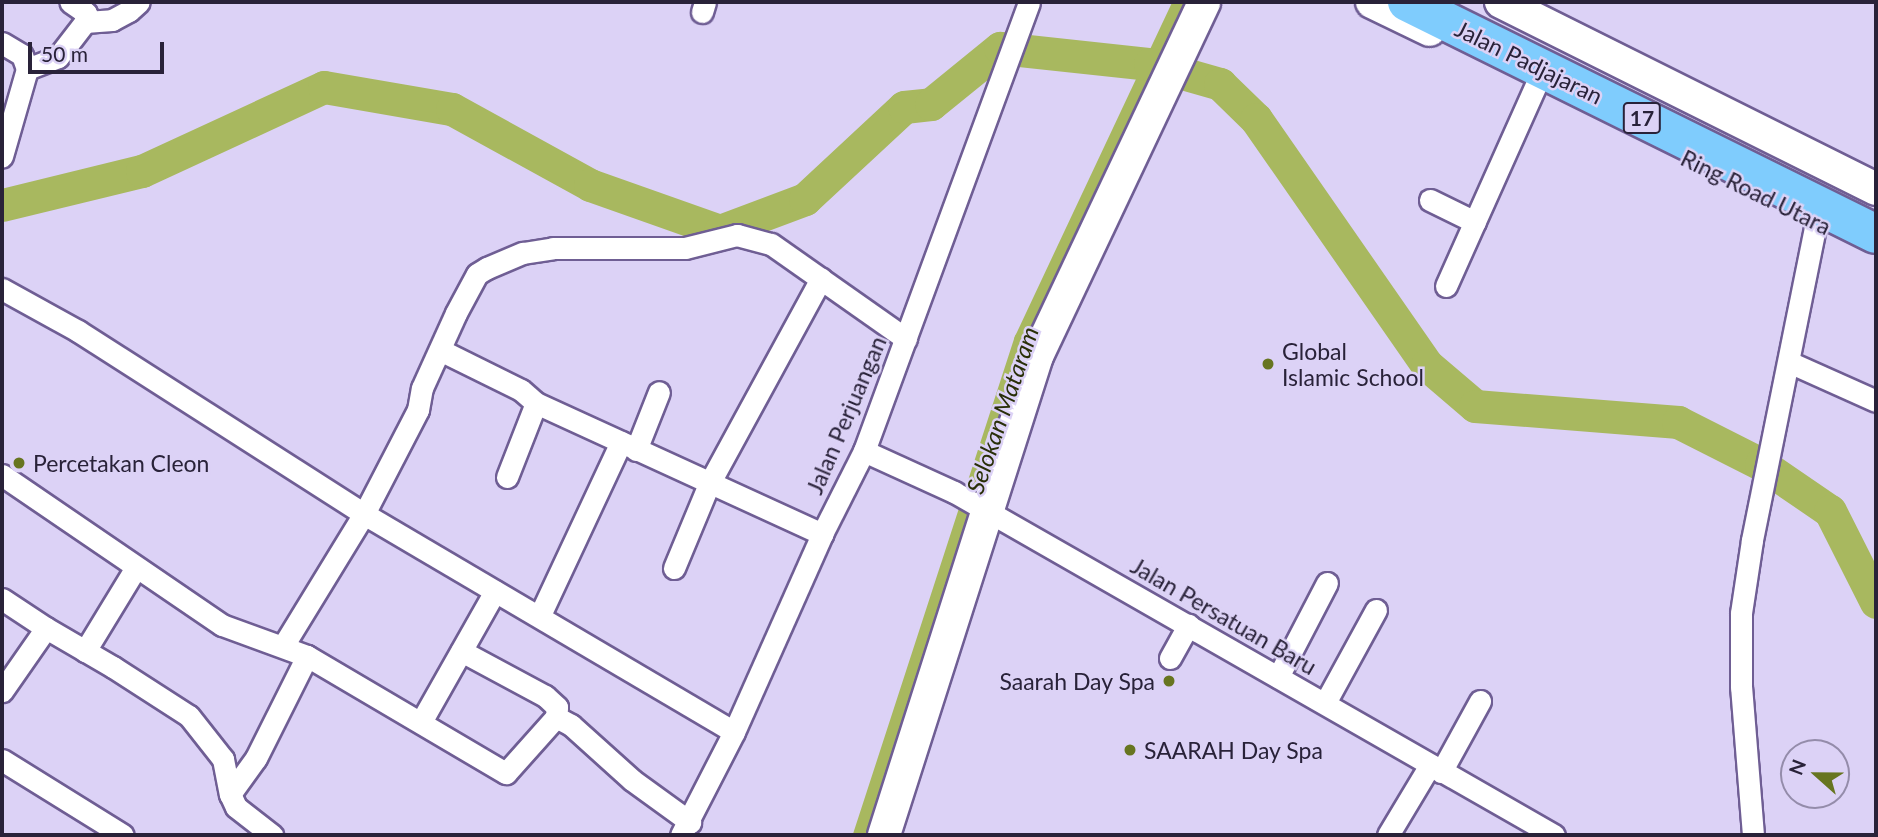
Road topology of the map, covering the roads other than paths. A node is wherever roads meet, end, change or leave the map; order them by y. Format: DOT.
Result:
graph roads {
  1 [pos="70,2"];
  2 [pos="139,2"];
  3 [pos="1205,2"];
  4 [pos="1372,2"];
  5 [pos="1407,2"];
  6 [pos="1463,2"];
  7 [pos="1501,2"];
  8 [pos="1026,9"];
  9 [pos="85,22"];
  10 [pos="2,43"];
  11 [pos="1478,46"];
  12 [pos="27,69"];
  13 [pos="1536,83"];
  14 [pos="2,156"];
  15 [pos="1876,189"];
  16 [pos="1430,200"];
  17 [pos="1876,207"];
  18 [pos="1475,222"];
  19 [pos="1816,222"];
  20 [pos="1876,234"];
  21 [pos="1876,251"];
  22 [pos="821,279"];
  23 [pos="1446,286"];
  24 [pos="2,289"];
  25 [pos="906,339"];
  26 [pos="440,351"];
  27 [pos="1789,362"];
  28 [pos="659,392"];
  29 [pos="1876,401"];
  30 [pos="536,403"];
  31 [pos="628,446"];
  32 [pos="864,450"];
  33 [pos="2,475"];
  34 [pos="507,477"];
  35 [pos="709,484"];
  36 [pos="982,508"];
  37 [pos="365,514"];
  38 [pos="822,534"];
  39 [pos="674,568"];
  40 [pos="135,569"];
  41 [pos="1327,583"];
  42 [pos="495,591"];
  43 [pos="2,599"];
  44 [pos="1377,610"];
  45 [pos="540,615"];
  46 [pos="1188,625"];
  47 [pos="46,628"];
  48 [pos="283,646"];
  49 [pos="85,651"];
  50 [pos="461,651"];
  51 [pos="307,656"];
  52 [pos="1170,658"];
  53 [pos="1278,677"];
  54 [pos="2,691"];
  55 [pos="1480,702"];
  56 [pos="1325,703"];
  57 [pos="556,717"];
  58 [pos="421,722"];
  59 [pos="734,732"];
  60 [pos="2,760"];
  61 [pos="1435,769"];
  62 [pos="230,794"];
  63 [pos="685,828"];
  64 [pos="124,835"];
  65 [pos="272,835"];
  66 [pos="884,835"];
  67 [pos="1388,835"];
  68 [pos="1554,835"];
  69 [pos="1753,835"];
  1 -- 9 [label="street"];
  2 -- 9 [label="street"];
  3 -- 36 [label="street"];
  4 -- 11 [label="street, Ring Road Utara"];
  5 -- 11 [label="highway, Jalan Padjajaran / 17"];
  6 -- 17 [label="highway, Jalan Padjajaran / 17"];
  7 -- 15 [label="street"];
  8 -- 25 [label="street, Jalan Perjuangan"];
  9 -- 12 [label="street"];
  10 -- 12 [label="street"];
  11 -- 13 [label="street, Ring Road Utara"];
  11 -- 20 [label="highway, Jalan Padjajaran / 17"];
  12 -- 14 [label="street"];
  13 -- 18 [label="street"];
  13 -- 19 [label="street, Ring Road Utara"];
  16 -- 18 [label="street"];
  18 -- 23 [label="street"];
  19 -- 21 [label="street, Ring Road Utara"];
  19 -- 27 [label="street"];
  22 -- 25 [label="street"];
  22 -- 26 [label="street"];
  22 -- 35 [label="street"];
  24 -- 37 [label="street"];
  25 -- 32 [label="street, Jalan Perjuangan"];
  26 -- 30 [label="street"];
  26 -- 37 [label="street"];
  27 -- 29 [label="street"];
  27 -- 69 [label="street"];
  28 -- 31 [label="street"];
  30 -- 31 [label="street"];
  30 -- 34 [label="street"];
  31 -- 35 [label="street"];
  31 -- 45 [label="street"];
  32 -- 36 [label="street, Jalan Persatuan Baru"];
  32 -- 38 [label="street, Jalan Perjuangan"];
  33 -- 40 [label="street"];
  35 -- 38 [label="street"];
  35 -- 39 [label="street"];
  36 -- 46 [label="street, Jalan Persatuan Baru"];
  36 -- 66 [label="street"];
  37 -- 42 [label="street"];
  37 -- 48 [label="street"];
  38 -- 59 [label="street, Jalan Perjuangan"];
  40 -- 48 [label="street"];
  40 -- 49 [label="street"];
  41 -- 53 [label="street"];
  42 -- 45 [label="street"];
  42 -- 50 [label="street"];
  43 -- 47 [label="street"];
  44 -- 56 [label="street"];
  45 -- 59 [label="street"];
  46 -- 52 [label="street"];
  46 -- 53 [label="street, Jalan Persatuan Baru"];
  47 -- 49 [label="street"];
  47 -- 54 [label="street"];
  48 -- 51 [label="street"];
  49 -- 62 [label="street"];
  50 -- 57 [label="street"];
  50 -- 58 [label="street"];
  51 -- 58 [label="street"];
  51 -- 62 [label="street"];
  53 -- 56 [label="street, Jalan Persatuan Baru"];
  55 -- 61 [label="street"];
  56 -- 61 [label="street, Jalan Persatuan Baru"];
  57 -- 58 [label="street"];
  57 -- 63 [label="street"];
  59 -- 63 [label="street, Jalan Perjuangan"];
  60 -- 64 [label="street"];
  61 -- 67 [label="street"];
  61 -- 68 [label="street, Jalan Persatuan Baru"];
  62 -- 65 [label="street"];
}
